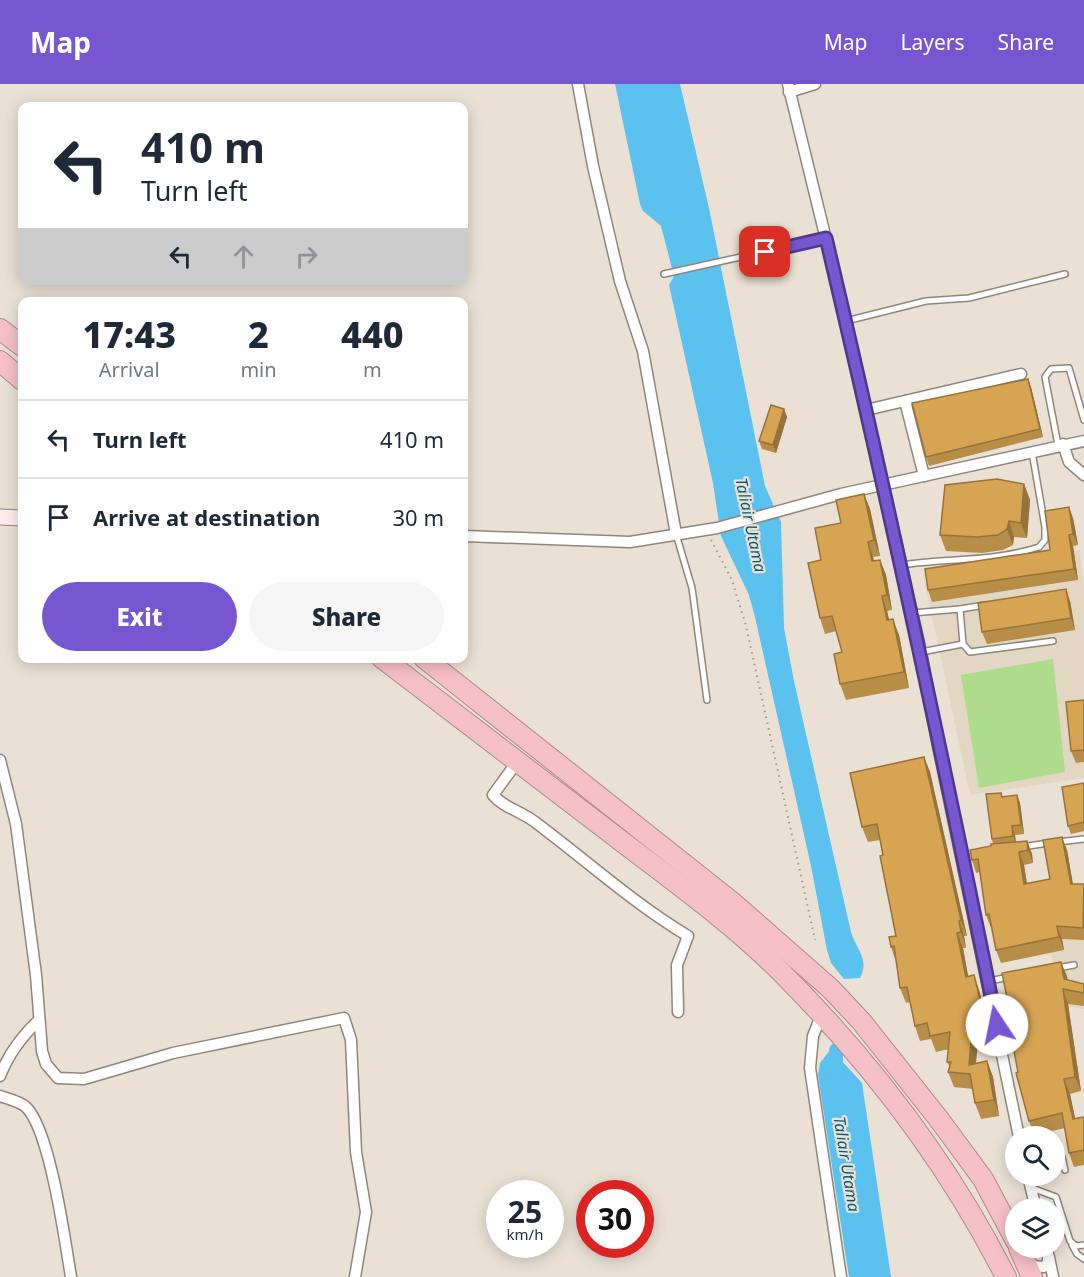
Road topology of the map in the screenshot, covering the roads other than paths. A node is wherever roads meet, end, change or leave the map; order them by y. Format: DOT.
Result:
graph roads {
  1 [pos="578,84"];
  2 [pos="815,84"];
  3 [pos="789,88"];
  4 [pos="826,238"];
  5 [pos="666,273"];
  6 [pos="1065,274"];
  7 [pos="846,321"];
  8 [pos="0,329"];
  9 [pos="18,343"];
  10 [pos="0,361"];
  11 [pos="1021,374"];
  12 [pos="18,377"];
  13 [pos="905,400"];
  14 [pos="866,410"];
  15 [pos="1084,420"];
  16 [pos="1084,441"];
  17 [pos="1060,445"];
  18 [pos="1032,451"];
  19 [pos="1084,475"];
  20 [pos="924,476"];
  21 [pos="883,485"];
  22 [pos="0,517"];
  23 [pos="18,518"];
  24 [pos="676,534"];
  25 [pos="468,536"];
  26 [pos="901,565"];
  27 [pos="992,604"];
  28 [pos="960,609"];
  29 [pos="912,613"];
  30 [pos="1053,641"];
  31 [pos="963,644"];
  32 [pos="921,652"];
  33 [pos="388,663"];
  34 [pos="430,663"];
  35 [pos="707,700"];
  36 [pos="0,760"];
  37 [pos="514,766"];
  38 [pos="1084,839"];
  39 [pos="1018,847"];
  40 [pos="1074,965"];
  41 [pos="1053,969"];
  42 [pos="1020,975"];
  43 [pos="988,981"];
  44 [pos="678,1012"];
  45 [pos="39,1020"];
  46 [pos="825,1020"];
  47 [pos="0,1076"];
  48 [pos="0,1096"];
  49 [pos="1017,1126"];
  50 [pos="1038,1186"];
  51 [pos="1005,1220"];
  52 [pos="1070,1240"];
  53 [pos="1084,1245"];
  54 [pos="1024,1258"];
  55 [pos="1027,1258"];
  56 [pos="1048,1258"];
  57 [pos="1049,1258"];
  58 [pos="1084,1259"];
  59 [pos="71,1277"];
  60 [pos="356,1277"];
  61 [pos="841,1277"];
  62 [pos="1006,1277"];
  63 [pos="1032,1277"];
  64 [pos="1053,1277"];
  1 -- 24 [label="street"];
  2 -- 3 [label="street"];
  3 -- 4 [label="street"];
  4 -- 5 [label="lane"];
  4 -- 7 [label="street"];
  6 -- 7 [label="lane"];
  7 -- 14 [label="street"];
  8 -- 9 [label="highway"];
  10 -- 12 [label="highway"];
  11 -- 13 [label="street"];
  13 -- 14 [label="street"];
  13 -- 20 [label="street"];
  14 -- 21 [label="street"];
  15 -- 17 [label="lane"];
  16 -- 17 [label="street"];
  17 -- 18 [label="street"];
  17 -- 19 [label="street"];
  18 -- 20 [label="street"];
  18 -- 26 [label="lane"];
  20 -- 21 [label="street"];
  21 -- 24 [label="street"];
  21 -- 26 [label="street"];
  22 -- 23 [label="main road"];
  24 -- 25 [label="street"];
  24 -- 35 [label="lane"];
  26 -- 29 [label="street"];
  27 -- 28 [label="lane"];
  28 -- 29 [label="lane"];
  28 -- 31 [label="lane"];
  29 -- 32 [label="street"];
  30 -- 31 [label="lane"];
  31 -- 32 [label="lane"];
  32 -- 43 [label="street"];
  33 -- 37 [label="highway"];
  34 -- 51 [label="highway"];
  36 -- 45 [label="street"];
  37 -- 44 [label="street"];
  37 -- 46 [label="highway"];
  38 -- 39 [label="lane"];
  40 -- 41 [label="lane"];
  42 -- 43 [label="lane"];
  43 -- 49 [label="street"];
  45 -- 47 [label="street"];
  45 -- 60 [label="street"];
  46 -- 61 [label="street"];
  46 -- 62 [label="highway"];
  48 -- 59 [label="street"];
  50 -- 52 [label="lane"];
  52 -- 53 [label="lane"];
  52 -- 58 [label="lane"];
  54 -- 63 [label="highway"];
  55 -- 56 [label="street"];
  57 -- 64 [label="street"];
}
